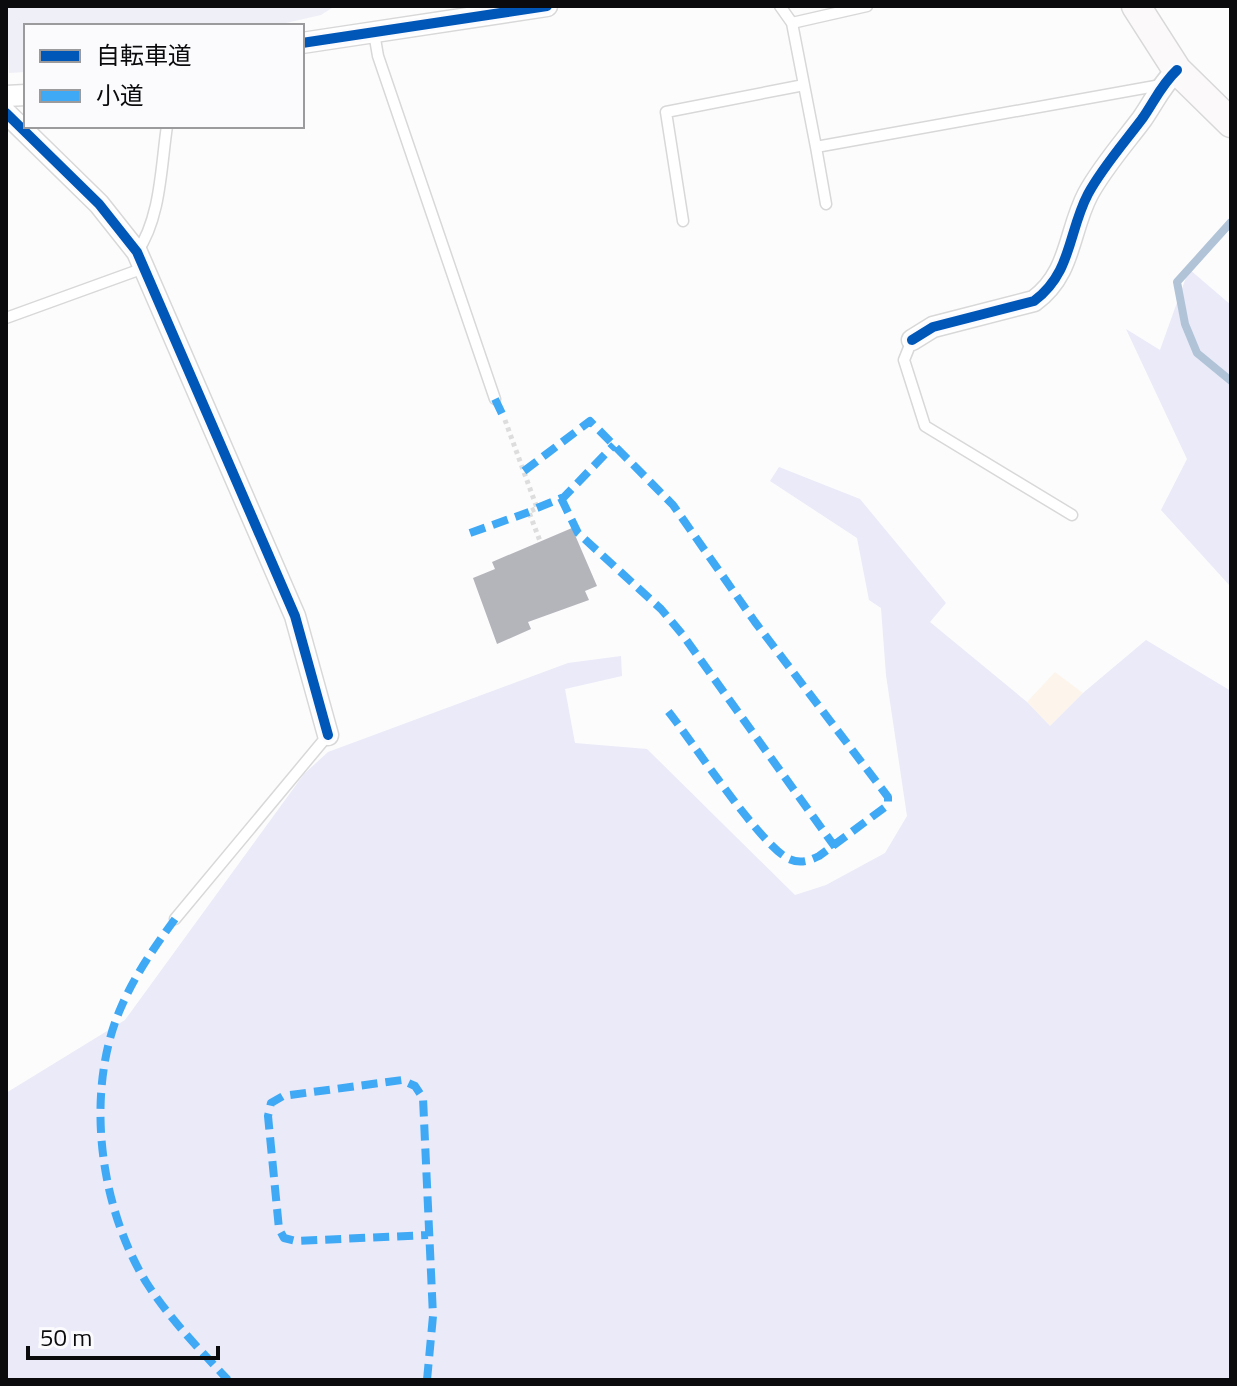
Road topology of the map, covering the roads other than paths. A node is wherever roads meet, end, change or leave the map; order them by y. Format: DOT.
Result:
graph roads {
  1 [pos="547,6"];
  2 [pos="780,6"];
  3 [pos="867,6"];
  4 [pos="1136,6"];
  5 [pos="792,23"];
  6 [pos="374,33"];
  7 [pos="304,43"];
  8 [pos="1169,78"];
  9 [pos="804,85"];
  10 [pos="6,113"];
  11 [pos="1231,123"];
  12 [pos="167,128"];
  13 [pos="816,147"];
  14 [pos="826,204"];
  15 [pos="683,221"];
  16 [pos="140,260"];
  17 [pos="6,318"];
  18 [pos="912,340"];
  19 [pos="495,399"];
  20 [pos="1072,515"];
  21 [pos="328,735"];
  22 [pos="175,919"];
  1 -- 6 [label="street"];
  2 -- 5 [label="lane"];
  3 -- 5 [label="lane"];
  4 -- 8 [label="main road"];
  5 -- 9 [label="lane"];
  6 -- 7 [label="street"];
  6 -- 19 [label="lane"];
  8 -- 11 [label="main road"];
  8 -- 13 [label="lane"];
  8 -- 18 [label="street"];
  9 -- 13 [label="lane"];
  9 -- 15 [label="lane"];
  10 -- 16 [label="street"];
  12 -- 16 [label="lane"];
  13 -- 14 [label="lane"];
  16 -- 17 [label="lane"];
  16 -- 21 [label="street"];
  18 -- 20 [label="lane"];
  21 -- 22 [label="lane"];
}
